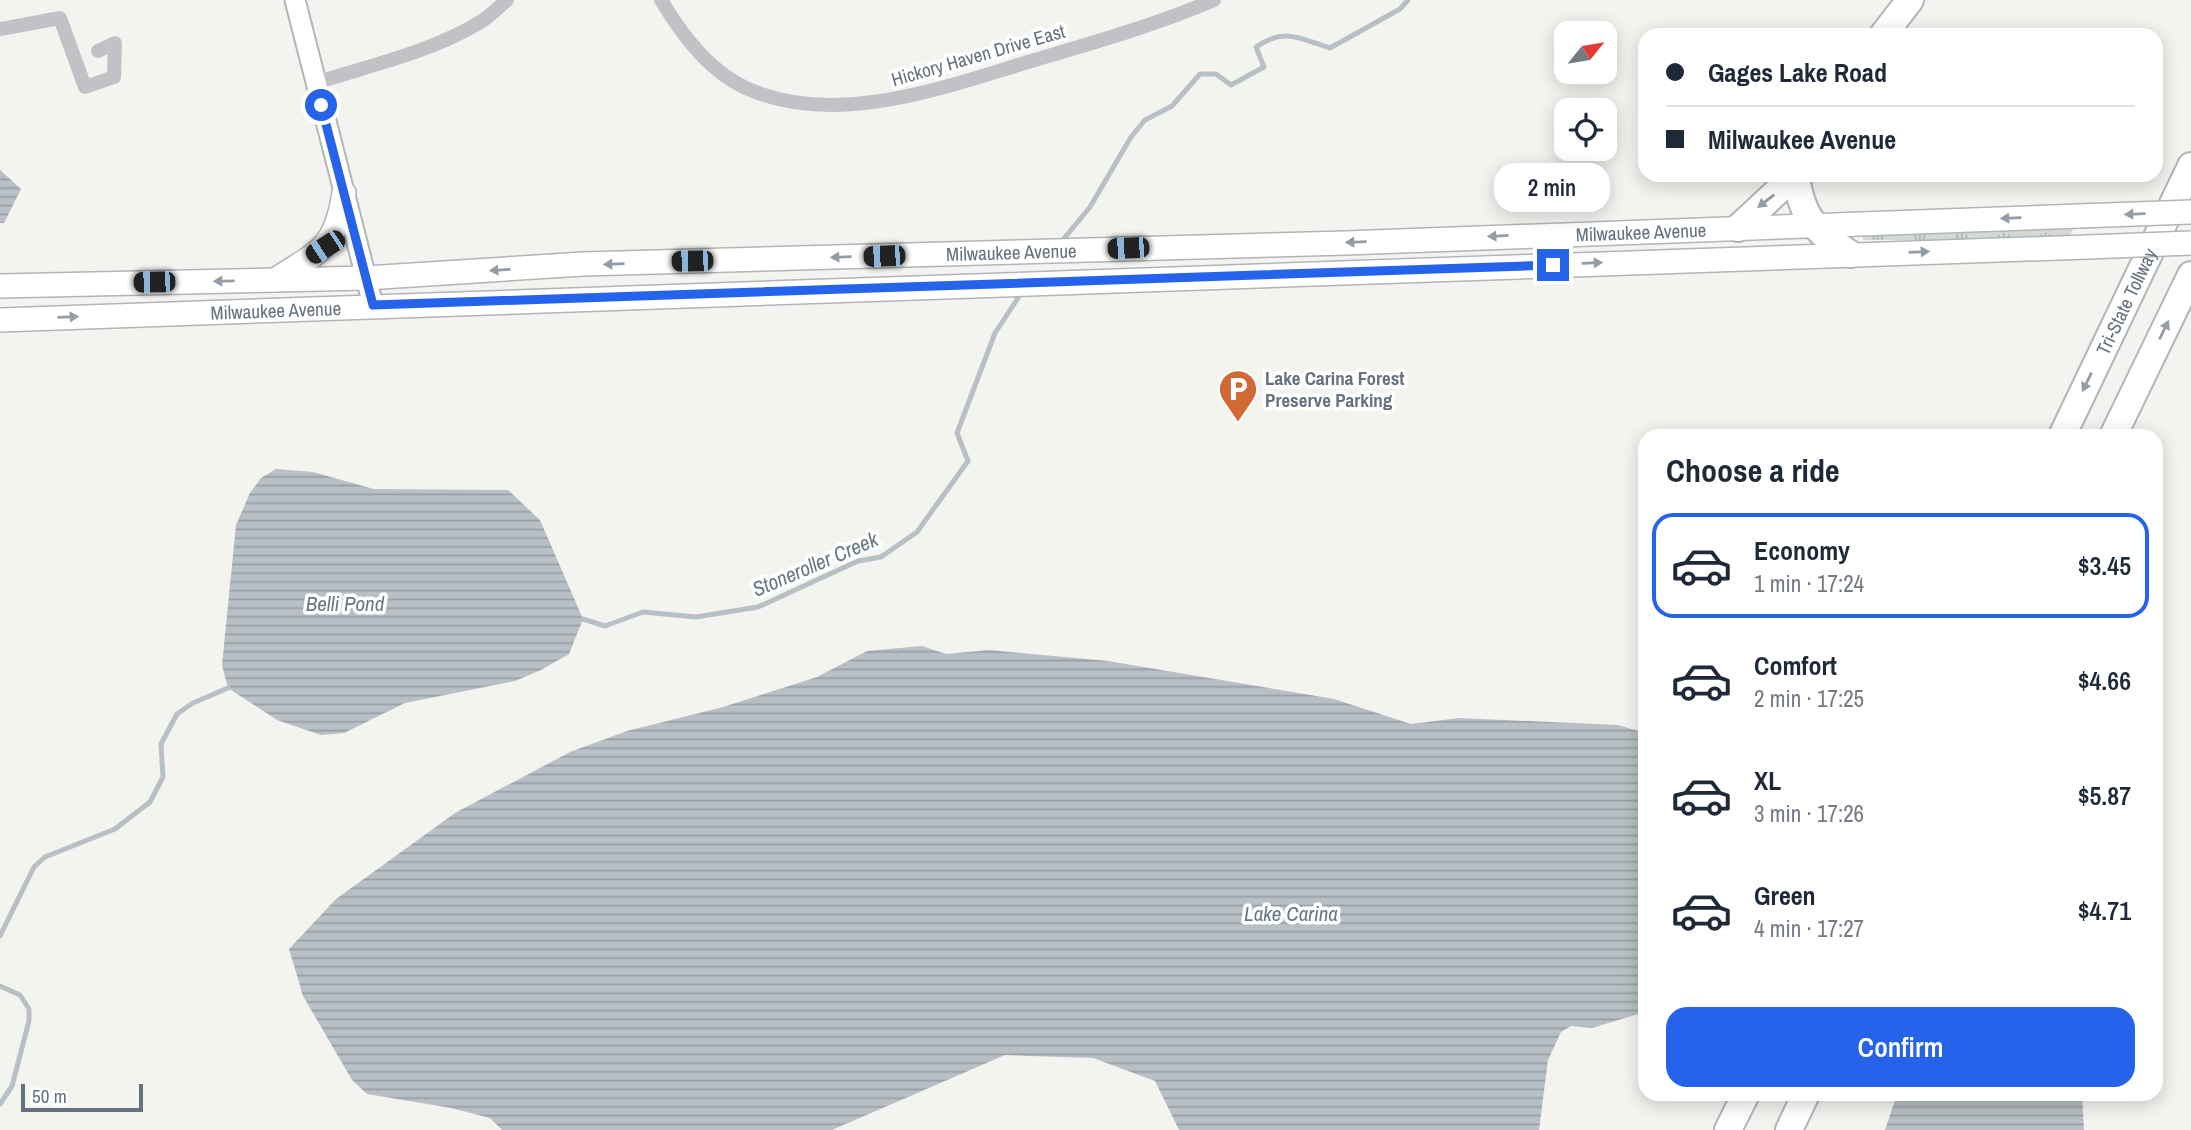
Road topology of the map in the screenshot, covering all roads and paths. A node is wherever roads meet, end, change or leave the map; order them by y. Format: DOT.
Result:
graph roads {
  1 [pos="295,0"];
  2 [pos="507,0"];
  3 [pos="661,0"];
  4 [pos="1214,0"];
  5 [pos="1910,0"];
  6 [pos="1888,28"];
  7 [pos="0,29"];
  8 [pos="98,51"];
  9 [pos="315,83"];
  10 [pos="2191,166"];
  11 [pos="1788,182"];
  12 [pos="1797,182"];
  13 [pos="344,193"];
  14 [pos="2191,212"];
  15 [pos="1811,225"];
  16 [pos="1738,228"];
  17 [pos="2191,243"];
  18 [pos="1850,254"];
  19 [pos="2191,275"];
  20 [pos="366,278"];
  21 [pos="275,280"];
  22 [pos="0,286"];
  23 [pos="373,305"];
  24 [pos="0,320"];
  25 [pos="2065,429"];
  26 [pos="2116,429"];
  27 [pos="1742,1101"];
  28 [pos="1803,1101"];
  29 [pos="1728,1130"];
  30 [pos="1789,1130"];
  1 -- 9 [label="street"];
  2 -- 9 [label="street"];
  3 -- 4 [label="street, Hickory Haven Drive East"];
  5 -- 6 [label="highway"];
  7 -- 8 [label="street"];
  9 -- 13 [label="street"];
  10 -- 25 [label="highway, Tri-State Tollway, one-way"];
  11 -- 16 [label="highway, one-way"];
  12 -- 15 [label="highway"];
  13 -- 20 [label="street"];
  13 -- 21 [label="main road"];
  14 -- 15 [label="main road, Milwaukee Avenue, one-way, bridge"];
  15 -- 16 [label="main road, Milwaukee Avenue"];
  15 -- 18 [label="highway"];
  16 -- 20 [label="main road, Milwaukee Avenue, one-way"];
  18 -- 17 [label="main road, Milwaukee Avenue, one-way, bridge"];
  23 -- 18 [label="main road, Milwaukee Avenue, one-way"];
  26 -- 19 [label="highway, one-way"];
  20 -- 21 [label="main road, Milwaukee Avenue"];
  20 -- 23 [label="street"];
  21 -- 22 [label="main road, Milwaukee Avenue, one-way"];
  24 -- 23 [label="main road, Milwaukee Avenue, one-way"];
  27 -- 29 [label="highway"];
  28 -- 30 [label="highway"];
}
